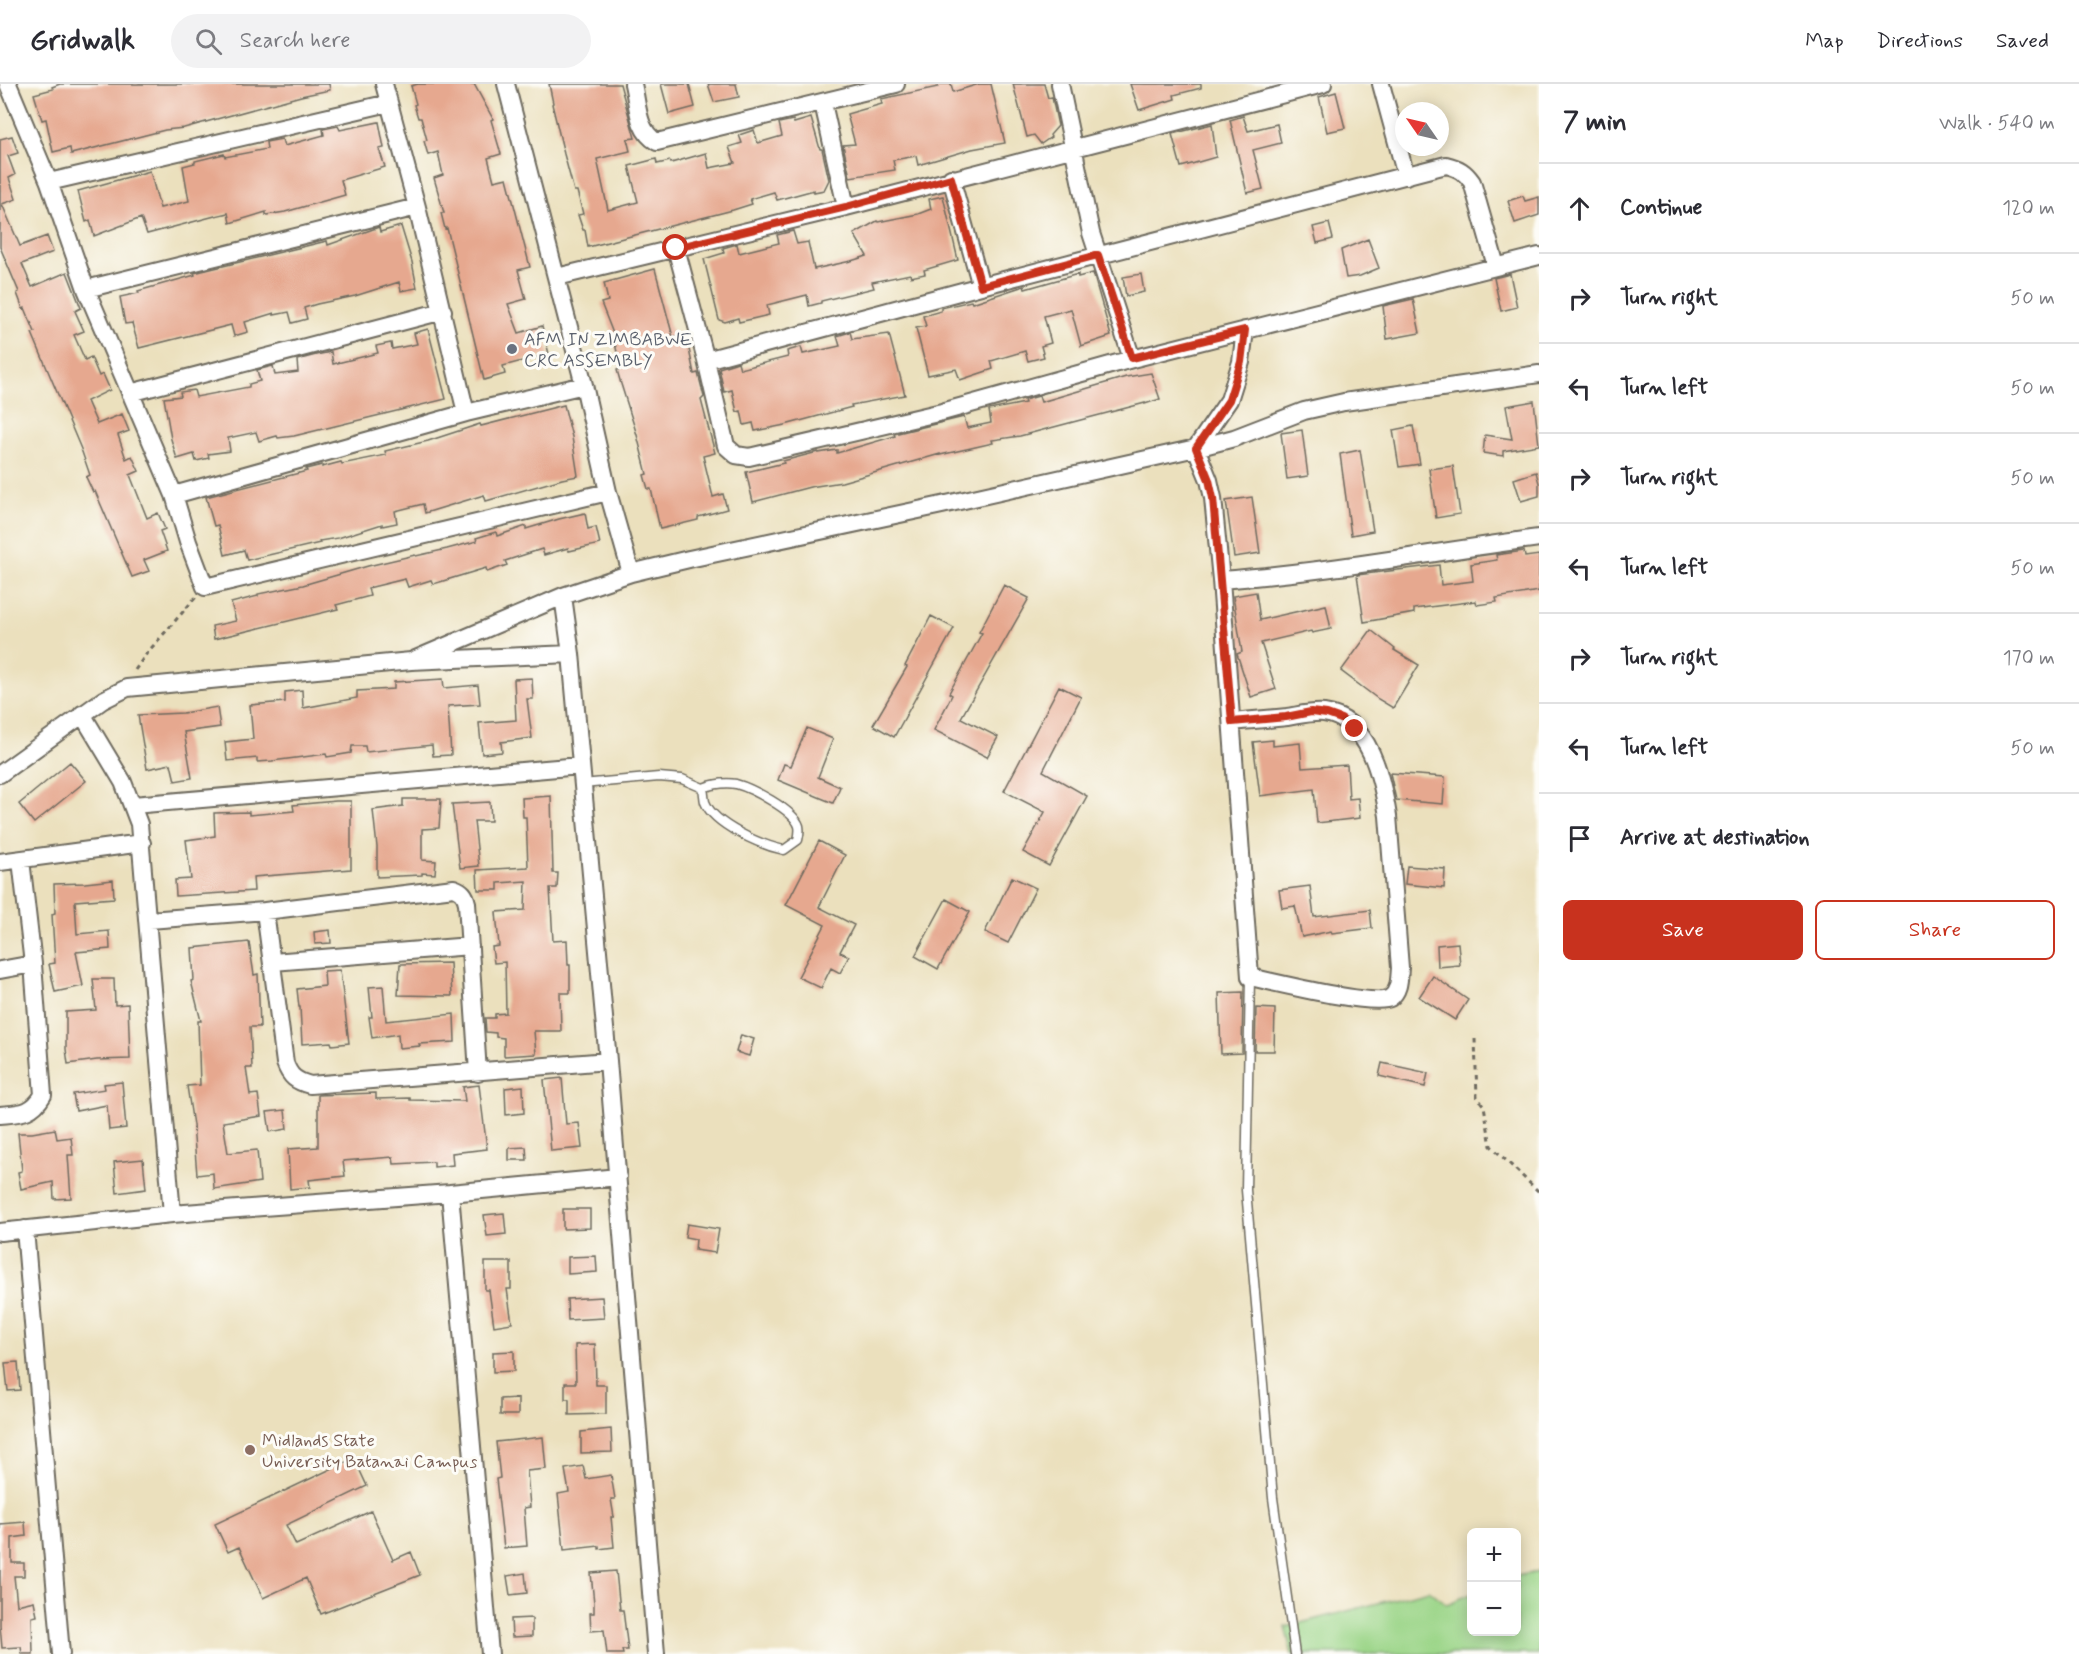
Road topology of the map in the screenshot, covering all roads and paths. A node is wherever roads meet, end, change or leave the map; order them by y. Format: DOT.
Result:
graph roads {
  1 [pos="384,84"];
  2 [pos="506,84"];
  3 [pos="633,84"];
  4 [pos="896,84"];
  5 [pos="1060,84"];
  6 [pos="1381,84"];
  7 [pos="11,85"];
  8 [pos="1315,85"];
  9 [pos="389,103"];
  10 [pos="823,103"];
  11 [pos="1073,148"];
  12 [pos="1406,176"];
  13 [pos="951,178"];
  14 [pos="49,182"];
  15 [pos="417,207"];
  16 [pos="846,207"];
  17 [pos="676,248"];
  18 [pos="1098,255"];
  19 [pos="1539,256"];
  20 [pos="1496,266"];
  21 [pos="556,277"];
  22 [pos="981,286"];
  23 [pos="87,289"];
  24 [pos="443,311"];
  25 [pos="1245,330"];
  26 [pos="1132,358"];
  27 [pos="706,360"];
  28 [pos="1539,374"];
  29 [pos="584,385"];
  30 [pos="130,393"];
  31 [pos="466,413"];
  32 [pos="1196,448"];
  33 [pos="608,492"];
  34 [pos="174,495"];
  35 [pos="1539,538"];
  36 [pos="632,573"];
  37 [pos="1221,580"];
  38 [pos="205,587"];
  39 [pos="563,596"];
  40 [pos="571,654"];
  41 [pos="411,661"];
  42 [pos="127,688"];
  43 [pos="82,714"];
  44 [pos="1232,722"];
  45 [pos="580,766"];
  46 [pos="0,774"];
  47 [pos="582,784"];
  48 [pos="703,788"];
  49 [pos="133,805"];
  50 [pos="142,843"];
  51 [pos="21,860"];
  52 [pos="0,862"];
  53 [pos="266,911"];
  54 [pos="148,920"];
  55 [pos="470,946"];
  56 [pos="273,962"];
  57 [pos="33,964"];
  58 [pos="0,970"];
  59 [pos="1250,977"];
  60 [pos="1475,1039"];
  61 [pos="608,1061"];
  62 [pos="478,1073"];
  63 [pos="0,1115"];
  64 [pos="618,1177"];
  65 [pos="1539,1192"];
  66 [pos="450,1193"];
  67 [pos="172,1214"];
  68 [pos="25,1229"];
  69 [pos="0,1232"];
  70 [pos="61,1654"];
  71 [pos="490,1654"];
  72 [pos="656,1654"];
  73 [pos="1295,1654"];
  1 -- 9 [label="street"];
  2 -- 21 [label="street"];
  3 -- 10 [label="street"];
  4 -- 10 [label="street"];
  5 -- 11 [label="street"];
  6 -- 12 [label="street"];
  7 -- 14 [label="street"];
  8 -- 11 [label="street"];
  9 -- 14 [label="street"];
  9 -- 15 [label="street"];
  10 -- 16 [label="street"];
  11 -- 13 [label="street"];
  11 -- 18 [label="street"];
  12 -- 18 [label="street"];
  12 -- 20 [label="street"];
  13 -- 16 [label="street"];
  13 -- 22 [label="street"];
  14 -- 23 [label="street"];
  15 -- 23 [label="street"];
  15 -- 24 [label="street"];
  16 -- 17 [label="street"];
  17 -- 21 [label="street"];
  17 -- 27 [label="street"];
  18 -- 22 [label="street"];
  18 -- 26 [label="street"];
  19 -- 20 [label="street"];
  20 -- 25 [label="street"];
  21 -- 29 [label="street"];
  22 -- 27 [label="street"];
  23 -- 30 [label="street"];
  24 -- 30 [label="street"];
  24 -- 31 [label="street"];
  25 -- 26 [label="street"];
  25 -- 32 [label="street"];
  26 -- 27 [label="street"];
  28 -- 32 [label="street"];
  29 -- 31 [label="street"];
  29 -- 33 [label="street"];
  30 -- 34 [label="street"];
  31 -- 34 [label="street"];
  32 -- 36 [label="street"];
  32 -- 37 [label="street"];
  33 -- 36 [label="street"];
  33 -- 38 [label="street"];
  34 -- 38 [label="street"];
  35 -- 37 [label="street"];
  36 -- 39 [label="street"];
  37 -- 44 [label="street"];
  38 -- 42 [label="path"];
  39 -- 40 [label="street"];
  39 -- 41 [label="street"];
  40 -- 41 [label="street"];
  40 -- 45 [label="street"];
  41 -- 42 [label="street"];
  42 -- 43 [label="street"];
  43 -- 46 [label="street"];
  43 -- 49 [label="street"];
  44 -- 59 [label="street"];
  44 -- 59 [label="street"];
  45 -- 47 [label="street"];
  45 -- 49 [label="street"];
  47 -- 48 [label="lane"];
  47 -- 61 [label="street"];
  48 -- 48 [label="lane"];
  49 -- 50 [label="street"];
  50 -- 51 [label="street"];
  50 -- 54 [label="street"];
  51 -- 52 [label="street"];
  51 -- 57 [label="street"];
  53 -- 54 [label="street"];
  53 -- 55 [label="street"];
  53 -- 56 [label="street"];
  54 -- 67 [label="street"];
  55 -- 56 [label="street"];
  55 -- 62 [label="street"];
  56 -- 62 [label="street"];
  57 -- 58 [label="street"];
  57 -- 63 [label="street"];
  59 -- 73 [label="lane"];
  60 -- 65 [label="path"];
  61 -- 62 [label="street"];
  61 -- 64 [label="street"];
  64 -- 66 [label="street"];
  64 -- 72 [label="street"];
  66 -- 67 [label="street"];
  66 -- 71 [label="street"];
  67 -- 68 [label="street"];
  68 -- 69 [label="street"];
  68 -- 70 [label="street"];
}
